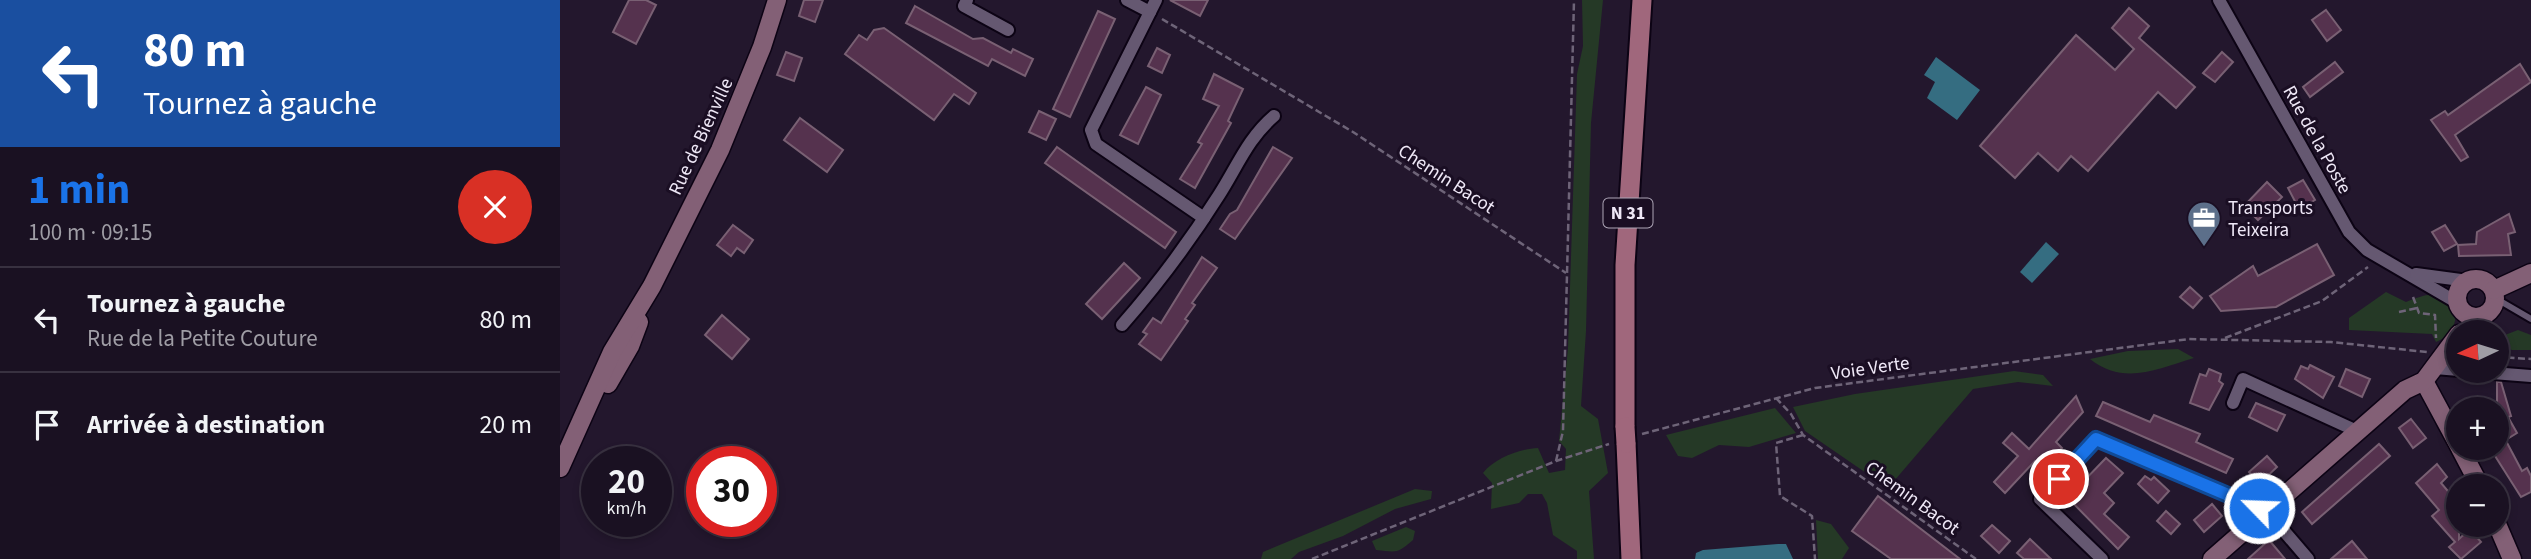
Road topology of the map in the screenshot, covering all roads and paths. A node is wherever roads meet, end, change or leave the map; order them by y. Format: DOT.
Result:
graph roads {
  1 [pos="777,0"];
  2 [pos="1127,0"];
  3 [pos="1574,0"];
  4 [pos="1642,0"];
  5 [pos="2219,0"];
  6 [pos="961,2"];
  7 [pos="1153,6"];
  8 [pos="1008,30"];
  9 [pos="1274,116"];
  10 [pos="1204,218"];
  11 [pos="2379,258"];
  12 [pos="1566,273"];
  13 [pos="2408,273"];
  14 [pos="2531,273"];
  15 [pos="2468,281"];
  16 [pos="2495,294"];
  17 [pos="2413,297"];
  18 [pos="2458,303"];
  19 [pos="2417,308"];
  20 [pos="2399,312"];
  21 [pos="2471,317"];
  22 [pos="2531,319"];
  23 [pos="2469,320"];
  24 [pos="1122,325"];
  25 [pos="2221,339"];
  26 [pos="2446,352"];
  27 [pos="2510,358"];
  28 [pos="2531,359"];
  29 [pos="2438,364"];
  30 [pos="2446,366"];
  31 [pos="2510,374"];
  32 [pos="2531,376"];
  33 [pos="2446,397"];
  34 [pos="1776,398"];
  35 [pos="2233,402"];
  36 [pos="2359,432"];
  37 [pos="1802,435"];
  38 [pos="1625,437"];
  39 [pos="1556,461"];
  40 [pos="560,468"];
  41 [pos="2266,510"];
  42 [pos="2503,537"];
  43 [pos="1312,559"];
  44 [pos="1631,559"];
  45 [pos="1815,559"];
  46 [pos="1976,559"];
  47 [pos="2102,559"];
  48 [pos="2212,559"];
  49 [pos="2308,559"];
  50 [pos="2512,559"];
  1 -- 40 [label="street, Rue de Bienville"];
  2 -- 7 [label="street"];
  3 -- 12 [label="path"];
  4 -- 38 [label="main road, N 31"];
  5 -- 11 [label="street, Rue de la Poste"];
  6 -- 8 [label="street"];
  7 -- 10 [label="street"];
  7 -- 12 [label="path, Chemin Bacot"];
  9 -- 10 [label="street"];
  10 -- 24 [label="street"];
  11 -- 13 [label="street, Rue de la Poste"];
  11 -- 25 [label="path"];
  12 -- 39 [label="path"];
  13 -- 15 [label="street, Rue de la Poste"];
  13 -- 18 [label="street, Rue de la Poste"];
  14 -- 16 [label="street"];
  15 -- 16 [label="street"];
  15 -- 18 [label="street"];
  16 -- 21 [label="street"];
  16 -- 22 [label="lane"];
  17 -- 19 [label="path"];
  18 -- 21 [label="street"];
  19 -- 20 [label="path"];
  19 -- 29 [label="path"];
  21 -- 23 [label="street"];
  25 -- 29 [label="path, Voie Verte"];
  25 -- 34 [label="path, Voie Verte"];
  26 -- 29 [label="street"];
  27 -- 28 [label="path"];
  29 -- 30 [label="street"];
  29 -- 33 [label="street"];
  29 -- 36 [label="street"];
  31 -- 32 [label="street"];
  34 -- 37 [label="path, Chemin Bacot"];
  34 -- 38 [label="path, Voie Verte"];
  35 -- 36 [label="street"];
  36 -- 41 [label="street"];
  37 -- 45 [label="path"];
  37 -- 46 [label="path, Chemin Bacot"];
  38 -- 39 [label="path, Voie Verte"];
  38 -- 44 [label="main road, N 31"];
  39 -- 43 [label="path, Voie Verte"];
  41 -- 47 [label="street"];
  41 -- 48 [label="street"];
  41 -- 49 [label="street"];
  42 -- 50 [label="street"];
}
